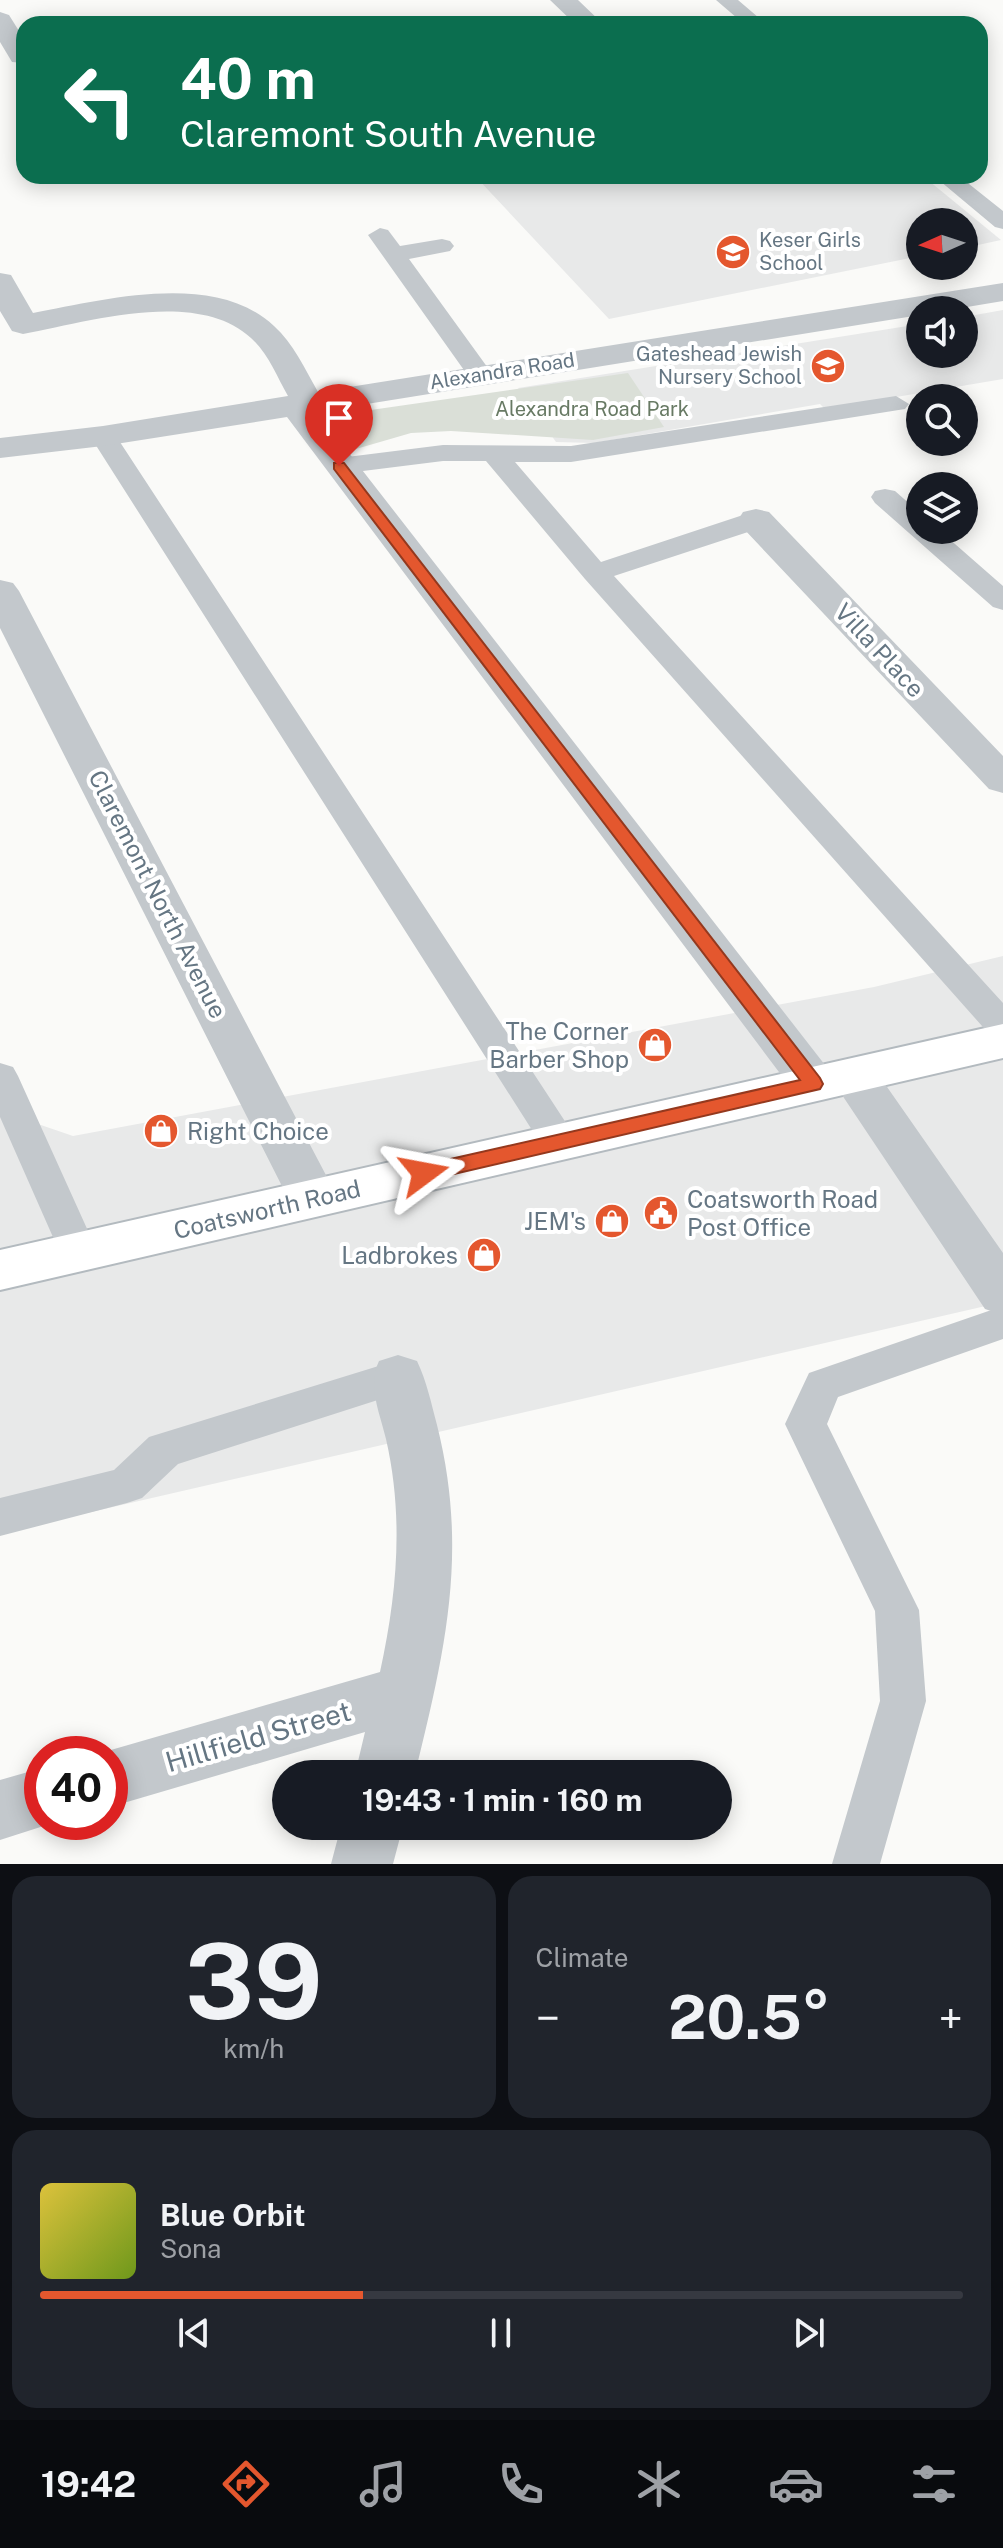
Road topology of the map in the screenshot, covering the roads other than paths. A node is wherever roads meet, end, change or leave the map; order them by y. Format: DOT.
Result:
graph roads {
  1 [pos="563,0"];
  2 [pos="726,0"];
  3 [pos="581,16"];
  4 [pos="746,16"];
  5 [pos="0,20"];
  6 [pos="15,58"];
  7 [pos="955,184"];
  8 [pos="1003,222"];
  9 [pos="442,246"];
  10 [pos="0,282"];
  11 [pos="1003,292"];
  12 [pos="480,375"];
  13 [pos="302,403"];
  14 [pos="896,404"];
  15 [pos="103,436"];
  16 [pos="0,448"];
  17 [pos="493,453"];
  18 [pos="339,466"];
  19 [pos="885,497"];
  20 [pos="906,516"];
  21 [pos="756,520"];
  22 [pos="938,544"];
  23 [pos="595,573"];
  24 [pos="0,591"];
  25 [pos="1003,601"];
  26 [pos="1003,780"];
  27 [pos="1003,1026"];
  28 [pos="1003,1041"];
  29 [pos="0,1076"];
  30 [pos="834,1080"];
  31 [pos="559,1142"];
  32 [pos="313,1198"];
  33 [pos="79,1253"];
  34 [pos="0,1270"];
  35 [pos="1003,1294"];
  36 [pos="1003,1322"];
  37 [pos="398,1377"];
  38 [pos="0,1517"];
  39 [pos="405,1693"];
  40 [pos="388,1760"];
  41 [pos="128,1773"];
  42 [pos="24,1803"];
  43 [pos="0,1810"];
  44 [pos="368,1840"];
  45 [pos="362,1864"];
  46 [pos="856,1864"];
  1 -- 3 [label="street"];
  2 -- 4 [label="lane"];
  5 -- 6 [label="street"];
  7 -- 8 [label="lane"];
  9 -- 12 [label="lane"];
  10 -- 13 [label="street"];
  11 -- 12 [label="street, Alexandra Road"];
  12 -- 13 [label="street, Alexandra Road"];
  13 -- 15 [label="street, Alexandra Road"];
  13 -- 18 [label="street"];
  14 -- 17 [label="lane"];
  15 -- 16 [label="street, Alexandra Road"];
  15 -- 31 [label="lane"];
  17 -- 18 [label="lane"];
  17 -- 23 [label="lane"];
  18 -- 30 [label="street"];
  19 -- 20 [label="lane"];
  21 -- 23 [label="lane"];
  21 -- 26 [label="street, Villa Place"];
  22 -- 25 [label="lane"];
  23 -- 27 [label="lane"];
  24 -- 32 [label="street, Claremont North Avenue"];
  28 -- 30 [label="street, Coatsworth Road"];
  29 -- 33 [label="lane"];
  30 -- 31 [label="street, Coatsworth Road"];
  30 -- 35 [label="street"];
  31 -- 32 [label="street, Coatsworth Road"];
  32 -- 33 [label="street, Coatsworth Road"];
  33 -- 34 [label="street, Coatsworth Road"];
  36 -- 46 [label="lane"];
  37 -- 38 [label="lane"];
  37 -- 39 [label="street"];
  39 -- 40 [label="street"];
  39 -- 41 [label="street, Hillfield Street"];
  42 -- 43 [label="street"];
  44 -- 45 [label="street"];
}
